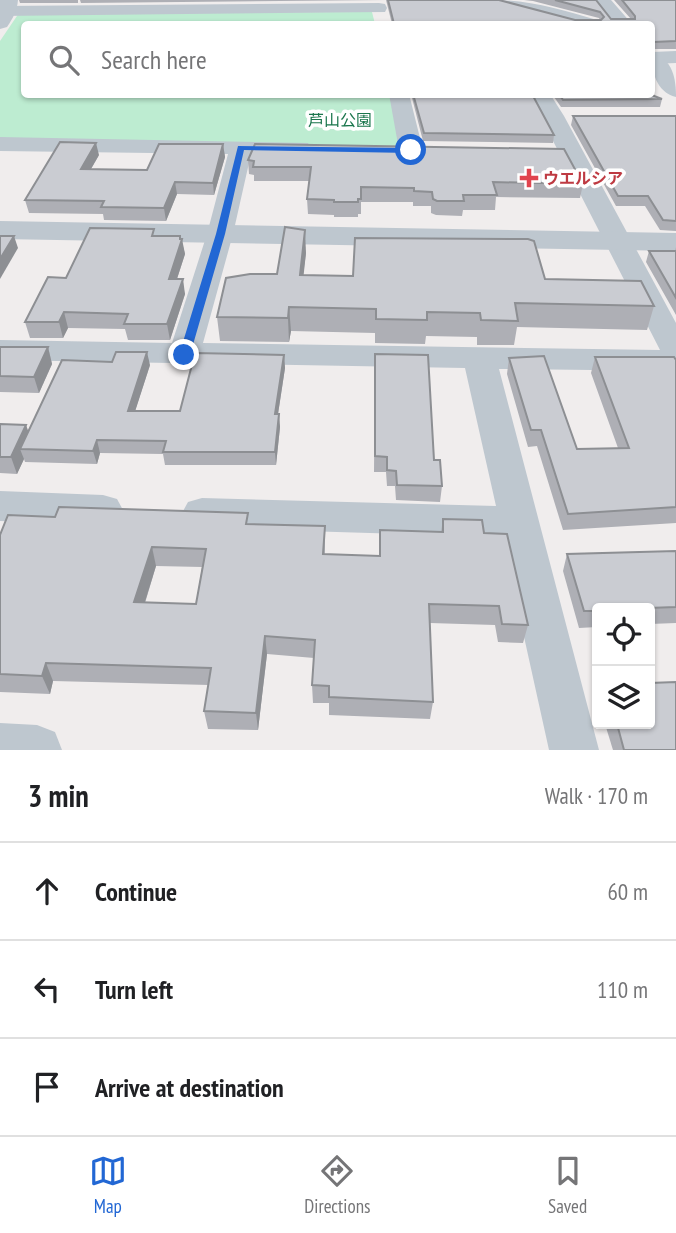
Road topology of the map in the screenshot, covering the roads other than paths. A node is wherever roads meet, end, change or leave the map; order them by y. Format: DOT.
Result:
graph roads {
  1 [pos="483,0"];
  2 [pos="500,0"];
  3 [pos="601,0"];
  4 [pos="104,5"];
  5 [pos="4,11"];
  6 [pos="379,11"];
  7 [pos="511,18"];
  8 [pos="581,21"];
  9 [pos="619,21"];
  10 [pos="400,98"];
  11 [pos="542,98"];
  12 [pos="554,116"];
  13 [pos="581,116"];
  14 [pos="0,144"];
  15 [pos="241,147"];
  16 [pos="320,149"];
  17 [pos="385,150"];
  18 [pos="411,150"];
  19 [pos="438,151"];
  20 [pos="545,152"];
  21 [pos="572,153"];
  22 [pos="0,230"];
  23 [pos="220,234"];
  24 [pos="616,241"];
  25 [pos="676,242"];
  26 [pos="0,350"];
  27 [pos="676,351"];
  28 [pos="184,355"];
  29 [pos="480,360"];
  30 [pos="676,361"];
  31 [pos="0,506"];
  32 [pos="518,522"];
  33 [pos="0,748"];
  34 [pos="37,750"];
  35 [pos="574,750"];
  1 -- 7 [label="street"];
  2 -- 8 [label="street"];
  3 -- 9 [label="street"];
  4 -- 5 [label="street"];
  4 -- 6 [label="street"];
  10 -- 18 [label="street"];
  11 -- 12 [label="street"];
  12 -- 13 [label="street"];
  12 -- 21 [label="street"];
  14 -- 15 [label="street"];
  15 -- 16 [label="street"];
  15 -- 23 [label="street"];
  17 -- 18 [label="street"];
  18 -- 19 [label="street"];
  20 -- 21 [label="street"];
  21 -- 24 [label="street"];
  22 -- 23 [label="street"];
  23 -- 24 [label="street"];
  23 -- 28 [label="street"];
  24 -- 25 [label="street"];
  24 -- 27 [label="street"];
  26 -- 28 [label="street"];
  28 -- 29 [label="street"];
  29 -- 30 [label="street"];
  29 -- 32 [label="street"];
  31 -- 32 [label="street"];
  32 -- 35 [label="street"];
  33 -- 34 [label="street"];
}
